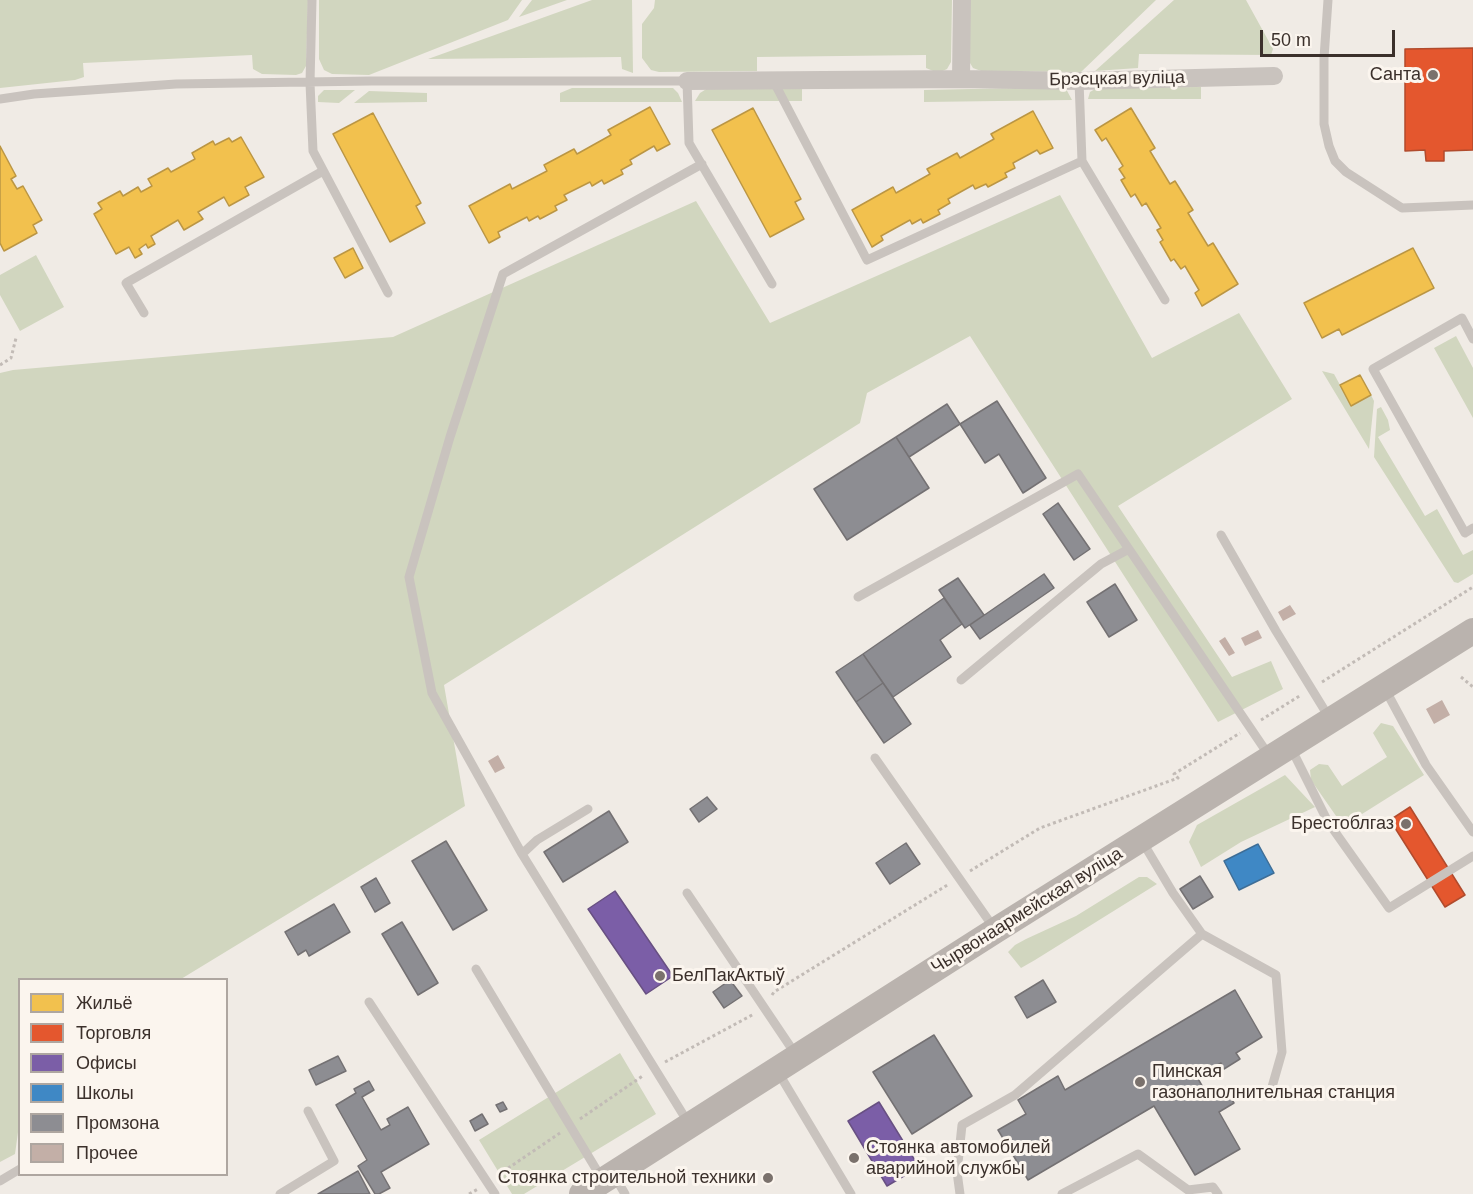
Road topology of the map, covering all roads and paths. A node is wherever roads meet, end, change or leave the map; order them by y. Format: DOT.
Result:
graph roads {
  1 [pos="312,0"];
  2 [pos="962,0"];
  3 [pos="1328,0"];
  4 [pos="1274,76"];
  5 [pos="961,79"];
  6 [pos="687,81"];
  7 [pos="774,81"];
  8 [pos="1079,81"];
  9 [pos="310,83"];
  10 [pos="0,99"];
  11 [pos="1082,161"];
  12 [pos="702,164"];
  13 [pos="323,171"];
  14 [pos="1473,205"];
  15 [pos="772,284"];
  16 [pos="388,293"];
  17 [pos="1166,300"];
  18 [pos="144,313"];
  19 [pos="16,338"];
  20 [pos="1473,339"];
  21 [pos="0,365"];
  22 [pos="1473,528"];
  23 [pos="1221,535"];
  24 [pos="1129,549"];
  25 [pos="858,597"];
  26 [pos="1473,631"];
  27 [pos="1461,676"];
  28 [pos="961,680"];
  29 [pos="1383,686"];
  30 [pos="1473,687"];
  31 [pos="1330,719"];
  32 [pos="1280,752"];
  33 [pos="875,758"];
  34 [pos="1178,778"];
  35 [pos="588,809"];
  36 [pos="1473,832"];
  37 [pos="1141,838"];
  38 [pos="522,854"];
  39 [pos="1473,856"];
  40 [pos="959,878"];
  41 [pos="687,894"];
  42 [pos="996,930"];
  43 [pos="1202,934"];
  44 [pos="476,969"];
  45 [pos="369,1002"];
  46 [pos="764,1008"];
  47 [pos="787,1064"];
  48 [pos="654,1068"];
  49 [pos="1272,1087"];
  50 [pos="308,1111"];
  51 [pos="691,1126"];
  52 [pos="18,1170"];
  53 [pos="0,1181"];
  54 [pos="606,1186"];
  55 [pos="280,1194"];
  56 [pos="495,1194"];
  57 [pos="851,1194"];
  58 [pos="960,1194"];
  59 [pos="1062,1194"];
  60 [pos="1218,1194"];
  1 -- 9 [label="lane"];
  2 -- 5 [label="street"];
  3 -- 14 [label="lane"];
  4 -- 8 [label="street, Брэсцкая вуліца"];
  5 -- 7 [label="street, Брэсцкая вуліца"];
  5 -- 8 [label="street, Брэсцкая вуліца"];
  6 -- 7 [label="street, Брэсцкая вуліца"];
  6 -- 9 [label="lane"];
  6 -- 12 [label="lane"];
  7 -- 11 [label="lane"];
  8 -- 11 [label="lane"];
  9 -- 10 [label="lane"];
  9 -- 13 [label="lane"];
  11 -- 17 [label="lane"];
  12 -- 15 [label="lane"];
  12 -- 38 [label="lane"];
  13 -- 16 [label="lane"];
  13 -- 18 [label="lane"];
  19 -- 21 [label="path"];
  20 -- 22 [label="lane"];
  23 -- 31 [label="lane"];
  24 -- 25 [label="lane"];
  24 -- 28 [label="lane"];
  24 -- 32 [label="lane"];
  26 -- 29 [label="street, Чырвонаармейская вуліца"];
  27 -- 30 [label="path"];
  29 -- 31 [label="street, Чырвонаармейская вуліца"];
  29 -- 36 [label="lane"];
  31 -- 32 [label="street, Чырвонаармейская вуліца"];
  32 -- 37 [label="street, Чырвонаармейская вуліца"];
  32 -- 39 [label="lane"];
  33 -- 40 [label="lane"];
  34 -- 40 [label="path"];
  35 -- 38 [label="lane"];
  37 -- 42 [label="street, Чырвонаармейская вуліца"];
  37 -- 43 [label="lane"];
  38 -- 48 [label="lane"];
  40 -- 42 [label="lane"];
  40 -- 46 [label="path"];
  41 -- 46 [label="lane"];
  42 -- 47 [label="street, Чырвонаармейская вуліца"];
  43 -- 49 [label="lane"];
  43 -- 58 [label="lane"];
  44 -- 54 [label="lane"];
  45 -- 56 [label="lane"];
  46 -- 47 [label="lane"];
  46 -- 48 [label="path"];
  47 -- 51 [label="street, Чырвонаармейская вуліца"];
  47 -- 57 [label="lane"];
  48 -- 51 [label="lane"];
  50 -- 55 [label="lane"];
  51 -- 54 [label="street, Чырвонаармейская вуліца"];
  52 -- 53 [label="lane"];
  59 -- 60 [label="lane"];
}
